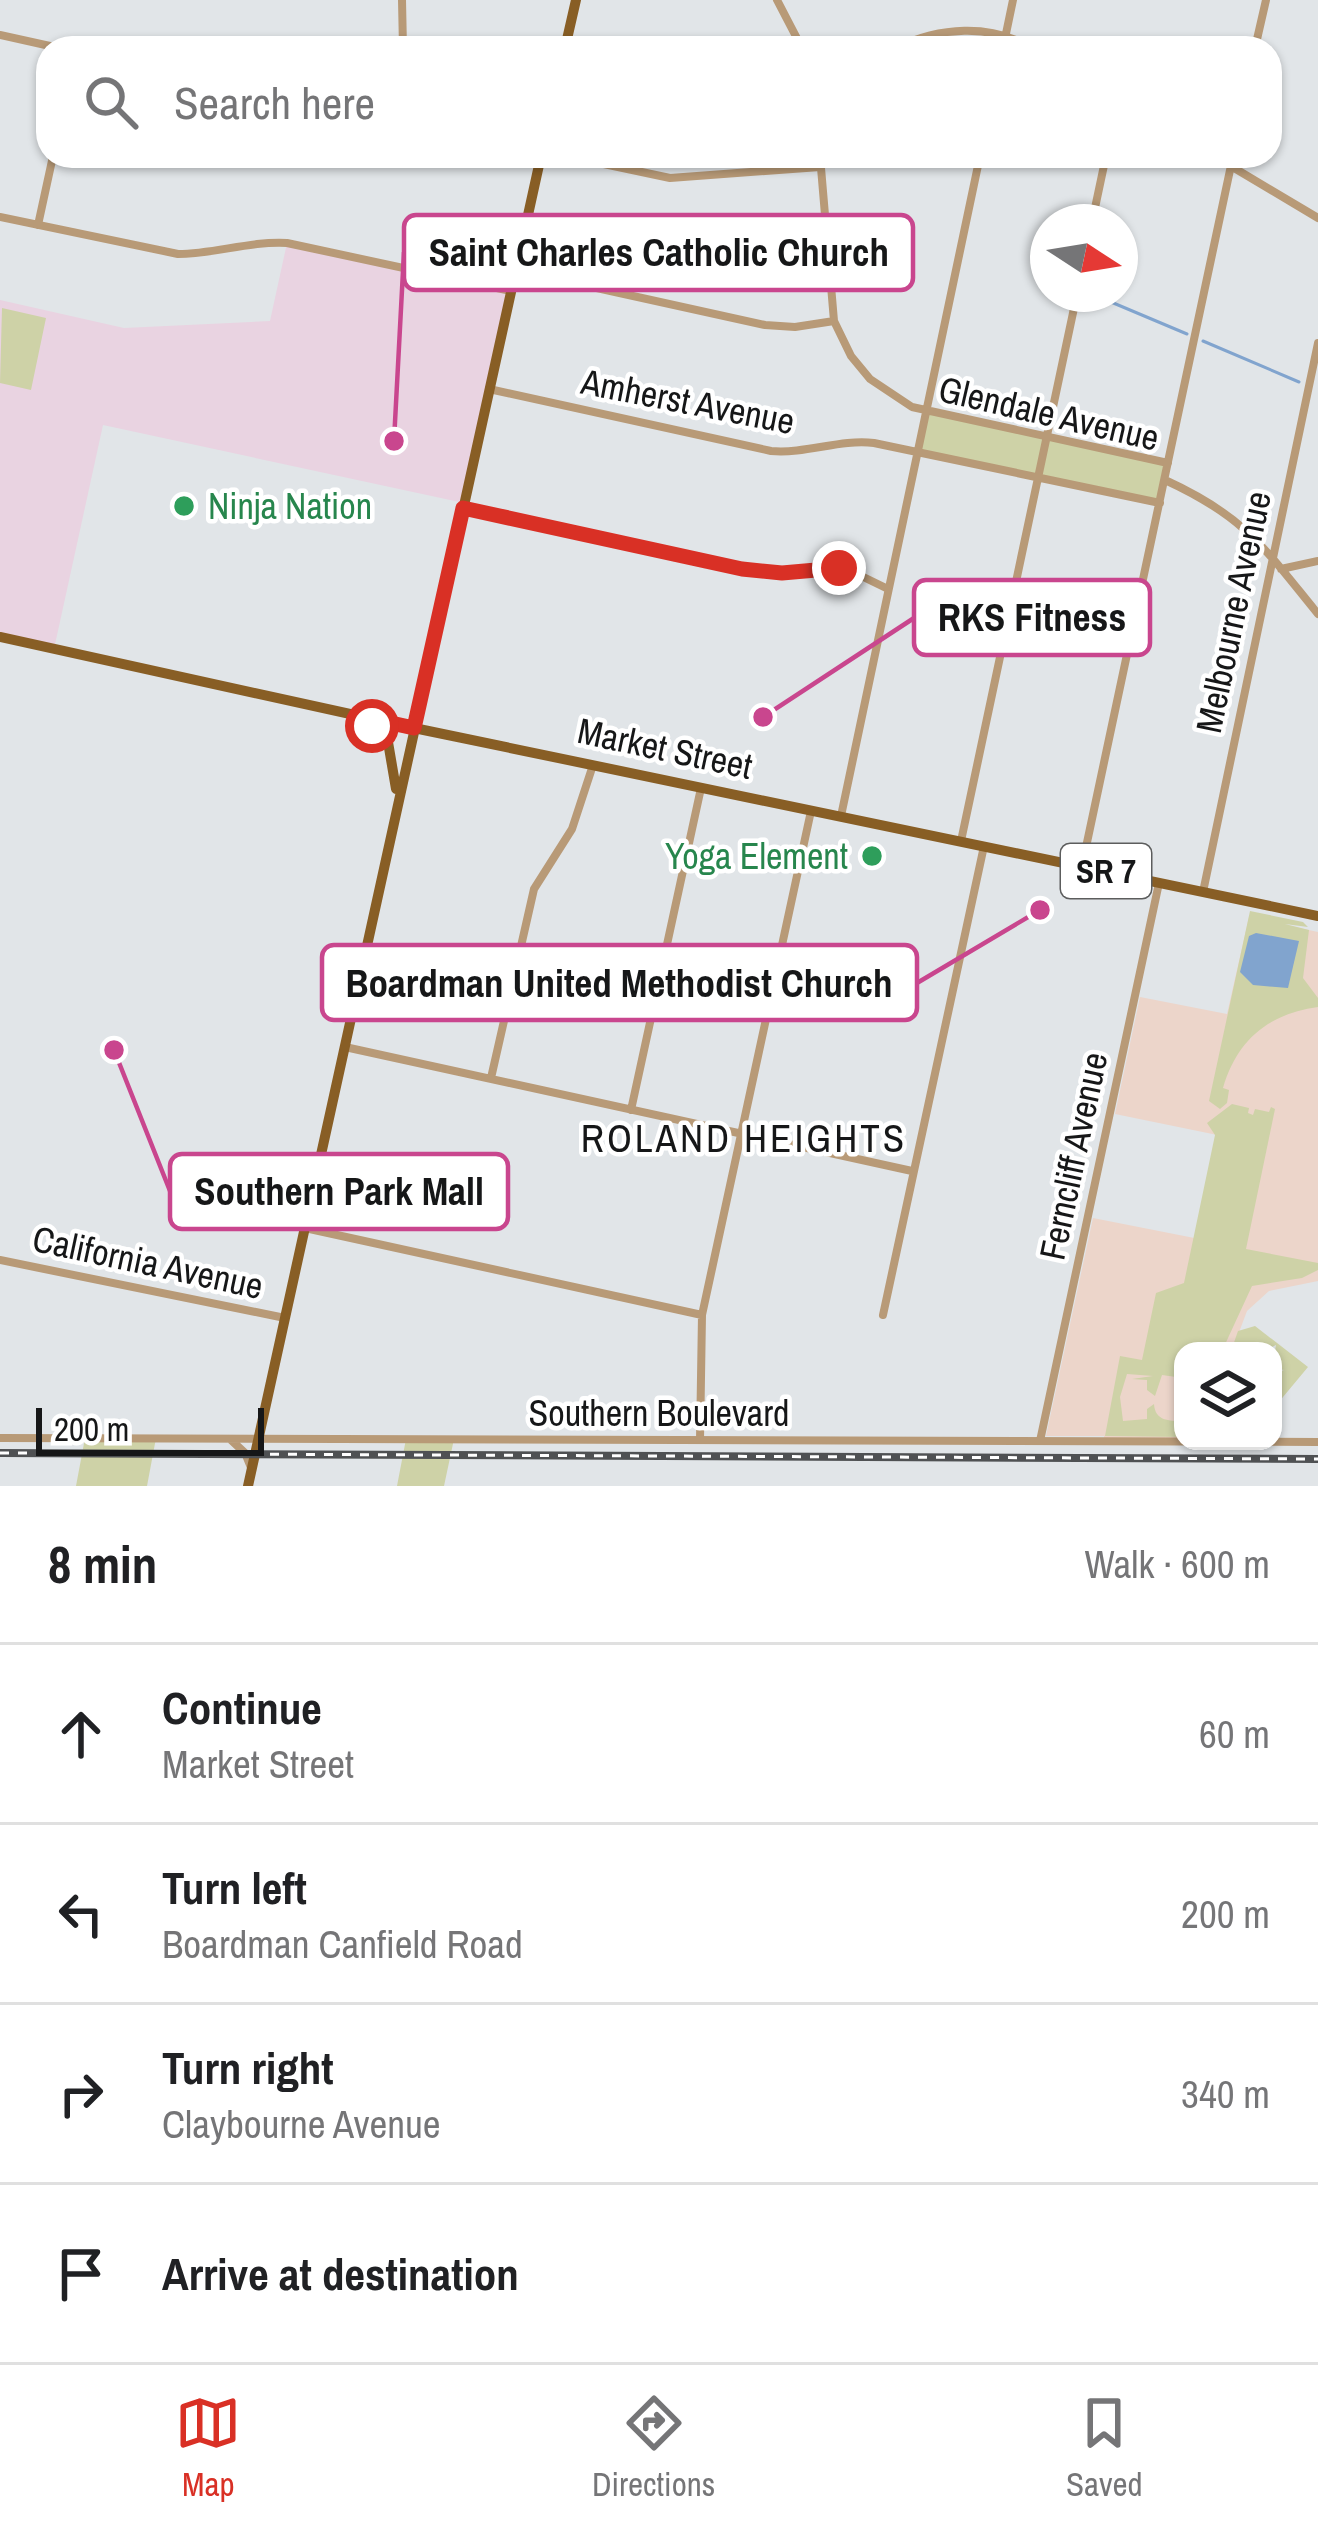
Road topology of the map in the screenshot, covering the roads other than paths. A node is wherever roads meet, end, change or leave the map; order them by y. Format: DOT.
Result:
graph roads {
  1 [pos="402,0"];
  2 [pos="576,0"];
  3 [pos="777,0"];
  4 [pos="1013,0"];
  5 [pos="1266,0"];
  6 [pos="0,35"];
  7 [pos="404,36"];
  8 [pos="568,36"];
  9 [pos="796,36"];
  10 [pos="934,36"];
  11 [pos="997,36"];
  12 [pos="1006,36"];
  13 [pos="1258,36"];
  14 [pos="36,43"];
  15 [pos="50,168"];
  16 [pos="535,168"];
  17 [pos="626,168"];
  18 [pos="766,168"];
  19 [pos="821,168"];
  20 [pos="977,168"];
  21 [pos="1104,168"];
  22 [pos="1231,168"];
  23 [pos="1243,168"];
  24 [pos="1097,204"];
  25 [pos="0,217"];
  26 [pos="1318,218"];
  27 [pos="38,225"];
  28 [pos="515,270"];
  29 [pos="511,291"];
  30 [pos="1073,312"];
  31 [pos="834,321"];
  32 [pos="1318,343"];
  33 [pos="489,389"];
  34 [pos="926,411"];
  35 [pos="1047,436"];
  36 [pos="917,451"];
  37 [pos="1168,463"];
  38 [pos="1039,477"];
  39 [pos="1165,481"];
  40 [pos="1160,503"];
  41 [pos="463,508"];
  42 [pos="1273,556"];
  43 [pos="1318,561"];
  44 [pos="1281,569"];
  45 [pos="888,589"];
  46 [pos="1318,614"];
  47 [pos="0,637"];
  48 [pos="359,716"];
  49 [pos="414,728"];
  50 [pos="593,764"];
  51 [pos="702,787"];
  52 [pos="812,809"];
  53 [pos="396,811"];
  54 [pos="841,815"];
  55 [pos="961,841"];
  56 [pos="984,846"];
  57 [pos="1082,866"];
  58 [pos="1159,883"];
  59 [pos="1203,892"];
  60 [pos="1318,916"];
  61 [pos="343,1047"];
  62 [pos="491,1079"];
  63 [pos="631,1109"];
  64 [pos="742,1134"];
  65 [pos="912,1171"];
  66 [pos="304,1227"];
  67 [pos="0,1259"];
  68 [pos="702,1315"];
  69 [pos="883,1316"];
  70 [pos="285,1318"];
  71 [pos="0,1438"];
  72 [pos="228,1438"];
  73 [pos="259,1439"];
  74 [pos="700,1440"];
  75 [pos="1040,1441"];
  76 [pos="1318,1442"];
  77 [pos="252,1471"];
  78 [pos="248,1486"];
  1 -- 7 [label="street"];
  2 -- 8 [label="main road"];
  3 -- 9 [label="street"];
  4 -- 12 [label="street"];
  5 -- 13 [label="street"];
  6 -- 14 [label="street"];
  10 -- 11 [label="street"];
  15 -- 27 [label="street"];
  16 -- 28 [label="main road"];
  17 -- 18 [label="street"];
  19 -- 31 [label="street, Glendale Avenue"];
  20 -- 34 [label="street"];
  21 -- 24 [label="street"];
  22 -- 37 [label="street"];
  23 -- 26 [label="street"];
  25 -- 27 [label="street"];
  27 -- 29 [label="street"];
  28 -- 29 [label="main road"];
  28 -- 31 [label="street"];
  29 -- 33 [label="main road"];
  30 -- 35 [label="street"];
  31 -- 34 [label="street, Glendale Avenue"];
  32 -- 42 [label="street, Melbourne Avenue"];
  33 -- 36 [label="street, Amherst Avenue"];
  33 -- 41 [label="main road"];
  34 -- 35 [label="street, Glendale Avenue"];
  34 -- 36 [label="street"];
  35 -- 37 [label="street, Glendale Avenue"];
  35 -- 38 [label="street"];
  36 -- 38 [label="street, Amherst Avenue"];
  36 -- 45 [label="street"];
  37 -- 39 [label="street, Glendale Avenue"];
  38 -- 40 [label="street, Amherst Avenue"];
  38 -- 55 [label="street"];
  39 -- 40 [label="street"];
  39 -- 42 [label="street, Glendale Avenue"];
  40 -- 57 [label="street"];
  41 -- 45 [label="street"];
  41 -- 49 [label="main road"];
  42 -- 44 [label="street, Glendale Avenue"];
  42 -- 59 [label="street, Melbourne Avenue"];
  43 -- 44 [label="street"];
  44 -- 46 [label="street, Glendale Avenue"];
  45 -- 54 [label="street"];
  47 -- 48 [label="main road, Market Street / SR 7"];
  48 -- 49 [label="main road, Market Street / SR 7"];
  48 -- 53 [label="main road"];
  49 -- 50 [label="main road, Market Street / SR 7"];
  49 -- 53 [label="main road"];
  50 -- 51 [label="main road, Market Street / SR 7"];
  50 -- 62 [label="street"];
  51 -- 52 [label="main road, Market Street / SR 7"];
  51 -- 63 [label="street"];
  52 -- 54 [label="main road, Market Street / SR 7"];
  52 -- 64 [label="street"];
  53 -- 61 [label="main road"];
  54 -- 55 [label="main road, Market Street / SR 7"];
  55 -- 56 [label="main road, Market Street / SR 7"];
  56 -- 57 [label="main road, Market Street / SR 7"];
  56 -- 65 [label="street"];
  57 -- 58 [label="main road, Market Street / SR 7"];
  58 -- 59 [label="main road, Market Street / SR 7"];
  58 -- 75 [label="street, Ferncliff Avenue"];
  59 -- 60 [label="main road, Market Street / SR 7"];
  61 -- 62 [label="street"];
  61 -- 66 [label="main road"];
  62 -- 63 [label="street"];
  63 -- 64 [label="street"];
  64 -- 65 [label="street"];
  64 -- 68 [label="street"];
  65 -- 69 [label="street"];
  66 -- 68 [label="street"];
  66 -- 70 [label="main road"];
  67 -- 70 [label="street, California Avenue"];
  68 -- 74 [label="street"];
  70 -- 73 [label="main road"];
  71 -- 72 [label="street, Southern Boulevard"];
  72 -- 73 [label="street, Southern Boulevard"];
  72 -- 77 [label="street"];
  73 -- 74 [label="street, Southern Boulevard"];
  73 -- 77 [label="main road"];
  74 -- 75 [label="street, Southern Boulevard"];
  75 -- 76 [label="street, Southern Boulevard"];
  77 -- 78 [label="main road"];
}
